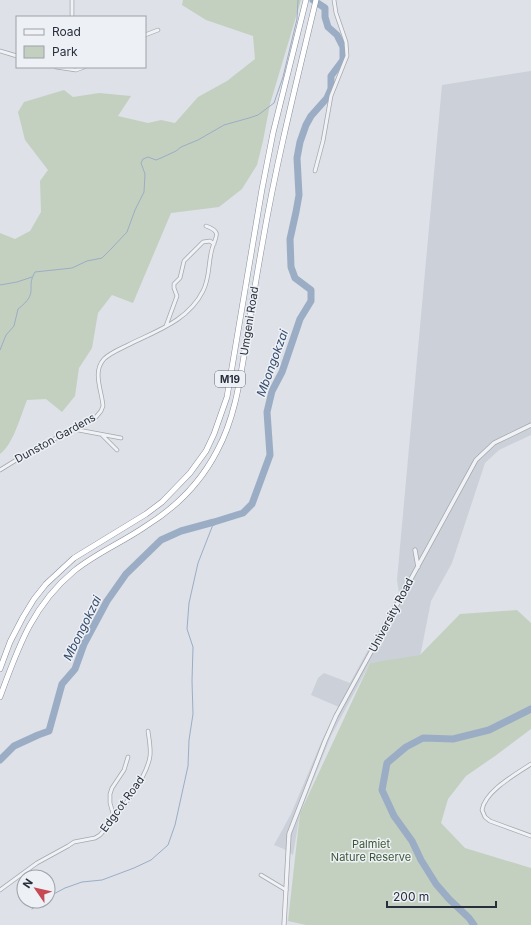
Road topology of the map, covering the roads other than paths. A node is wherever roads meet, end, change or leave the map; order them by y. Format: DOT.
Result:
graph roads {
  1 [pos="72,0"];
  2 [pos="306,0"];
  3 [pos="316,0"];
  4 [pos="334,0"];
  5 [pos="72,16"];
  6 [pos="158,30"];
  7 [pos="146,34"];
  8 [pos="0,51"];
  9 [pos="16,56"];
  10 [pos="68,68"];
  11 [pos="81,68"];
  12 [pos="314,171"];
  13 [pos="206,226"];
  14 [pos="214,244"];
  15 [pos="166,326"];
  16 [pos="531,425"];
  17 [pos="73,430"];
  18 [pos="102,435"];
  19 [pos="121,438"];
  20 [pos="118,450"];
  21 [pos="0,470"];
  22 [pos="415,550"];
  23 [pos="418,567"];
  24 [pos="0,669"];
  25 [pos="0,697"];
  26 [pos="148,731"];
  27 [pos="128,757"];
  28 [pos="531,764"];
  29 [pos="114,817"];
  30 [pos="531,836"];
  31 [pos="261,875"];
  32 [pos="0,890"];
  33 [pos="286,890"];
  34 [pos="284,925"];
  1 -- 5 [label="street"];
  2 -- 24 [label="highway, Umgeni Road / M19"];
  3 -- 25 [label="highway, Umgeni Road / M19"];
  4 -- 12 [label="street"];
  6 -- 7 [label="street"];
  8 -- 9 [label="street"];
  10 -- 11 [label="street"];
  13 -- 14 [label="street, Dunston Gardens"];
  14 -- 15 [label="street, Dunston Gardens"];
  14 -- 15 [label="street"];
  15 -- 17 [label="street, Dunston Gardens"];
  16 -- 23 [label="street, University Road"];
  17 -- 18 [label="street"];
  17 -- 21 [label="street, Dunston Gardens"];
  18 -- 19 [label="street"];
  18 -- 20 [label="street"];
  22 -- 23 [label="street"];
  23 -- 33 [label="street, University Road"];
  26 -- 29 [label="street, Edgcot Road"];
  27 -- 29 [label="street"];
  28 -- 30 [label="street"];
  29 -- 32 [label="street, Edgcot Road"];
  31 -- 33 [label="street"];
  33 -- 34 [label="street, University Road"];
}
